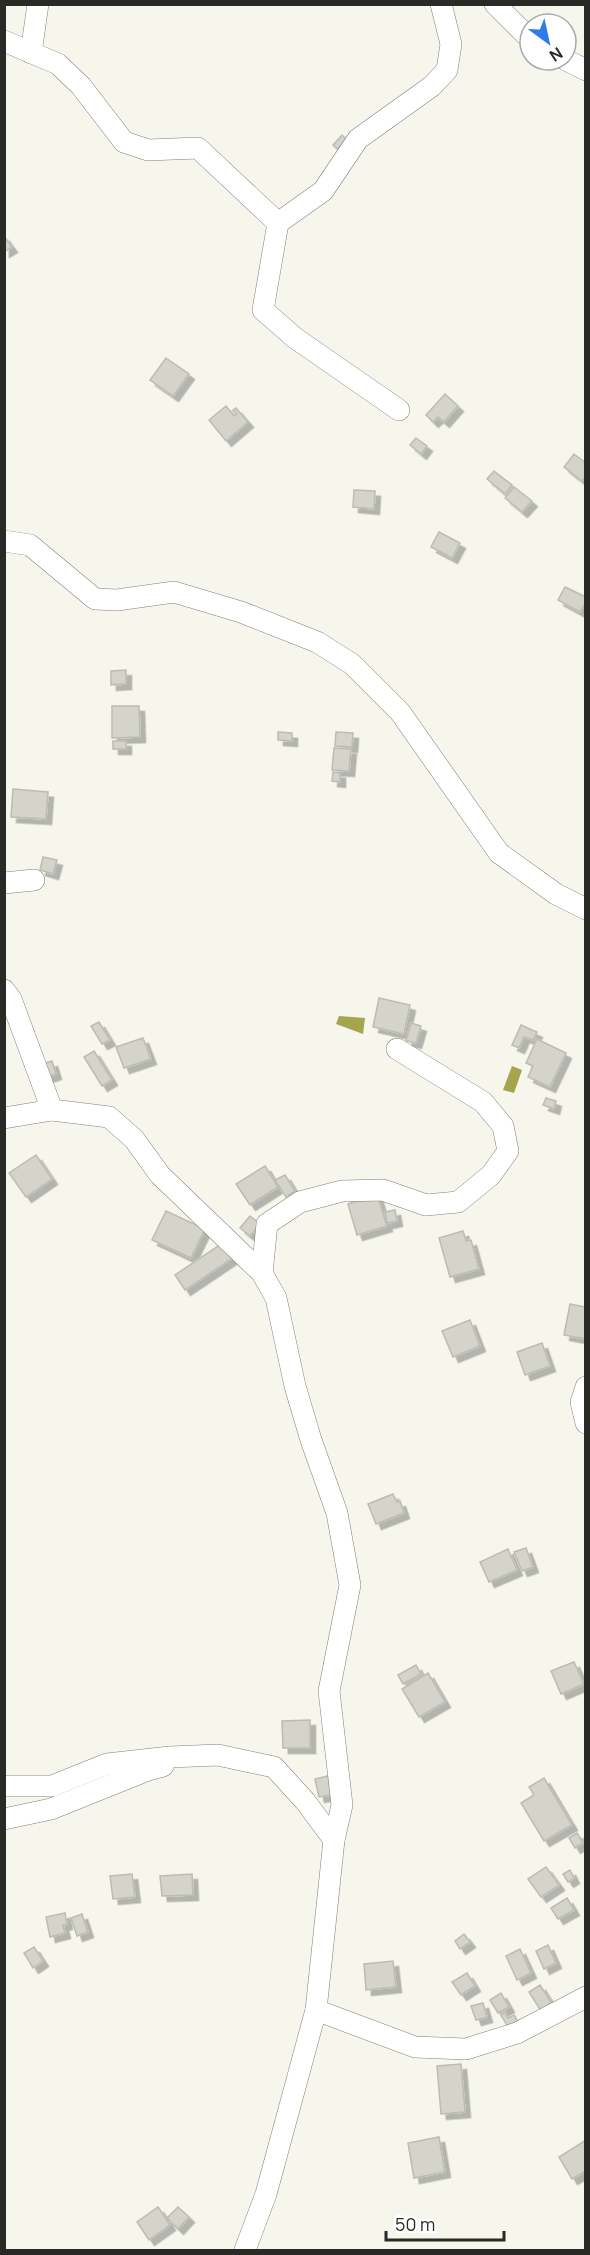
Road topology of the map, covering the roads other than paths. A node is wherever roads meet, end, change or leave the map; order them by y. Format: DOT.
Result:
graph roads {
  1 [pos="38,4"];
  2 [pos="441,4"];
  3 [pos="495,4"];
  4 [pos="518,27"];
  5 [pos="4,41"];
  6 [pos="31,52"];
  7 [pos="278,223"];
  8 [pos="399,410"];
  9 [pos="4,541"];
  10 [pos="34,880"];
  11 [pos="4,883"];
  12 [pos="585,909"];
  13 [pos="4,990"];
  14 [pos="397,1048"];
  15 [pos="52,1110"];
  16 [pos="4,1118"];
  17 [pos="262,1273"];
  18 [pos="585,1387"];
  19 [pos="585,1423"];
  20 [pos="170,1757"];
  21 [pos="4,1786"];
  22 [pos="4,1819"];
  23 [pos="334,1840"];
  24 [pos="585,1997"];
  25 [pos="316,2010"];
  26 [pos="245,2250"];
  1 -- 6 [label="street"];
  2 -- 7 [label="street"];
  3 -- 4 [label="street"];
  5 -- 6 [label="street"];
  6 -- 7 [label="street"];
  7 -- 8 [label="street"];
  9 -- 12 [label="street"];
  10 -- 11 [label="street"];
  13 -- 15 [label="street"];
  14 -- 17 [label="street"];
  15 -- 16 [label="street"];
  15 -- 17 [label="street"];
  17 -- 23 [label="street"];
  18 -- 19 [label="street"];
  20 -- 21 [label="street"];
  20 -- 22 [label="street"];
  20 -- 23 [label="street"];
  23 -- 25 [label="street"];
  24 -- 25 [label="street"];
  25 -- 26 [label="street"];
}
